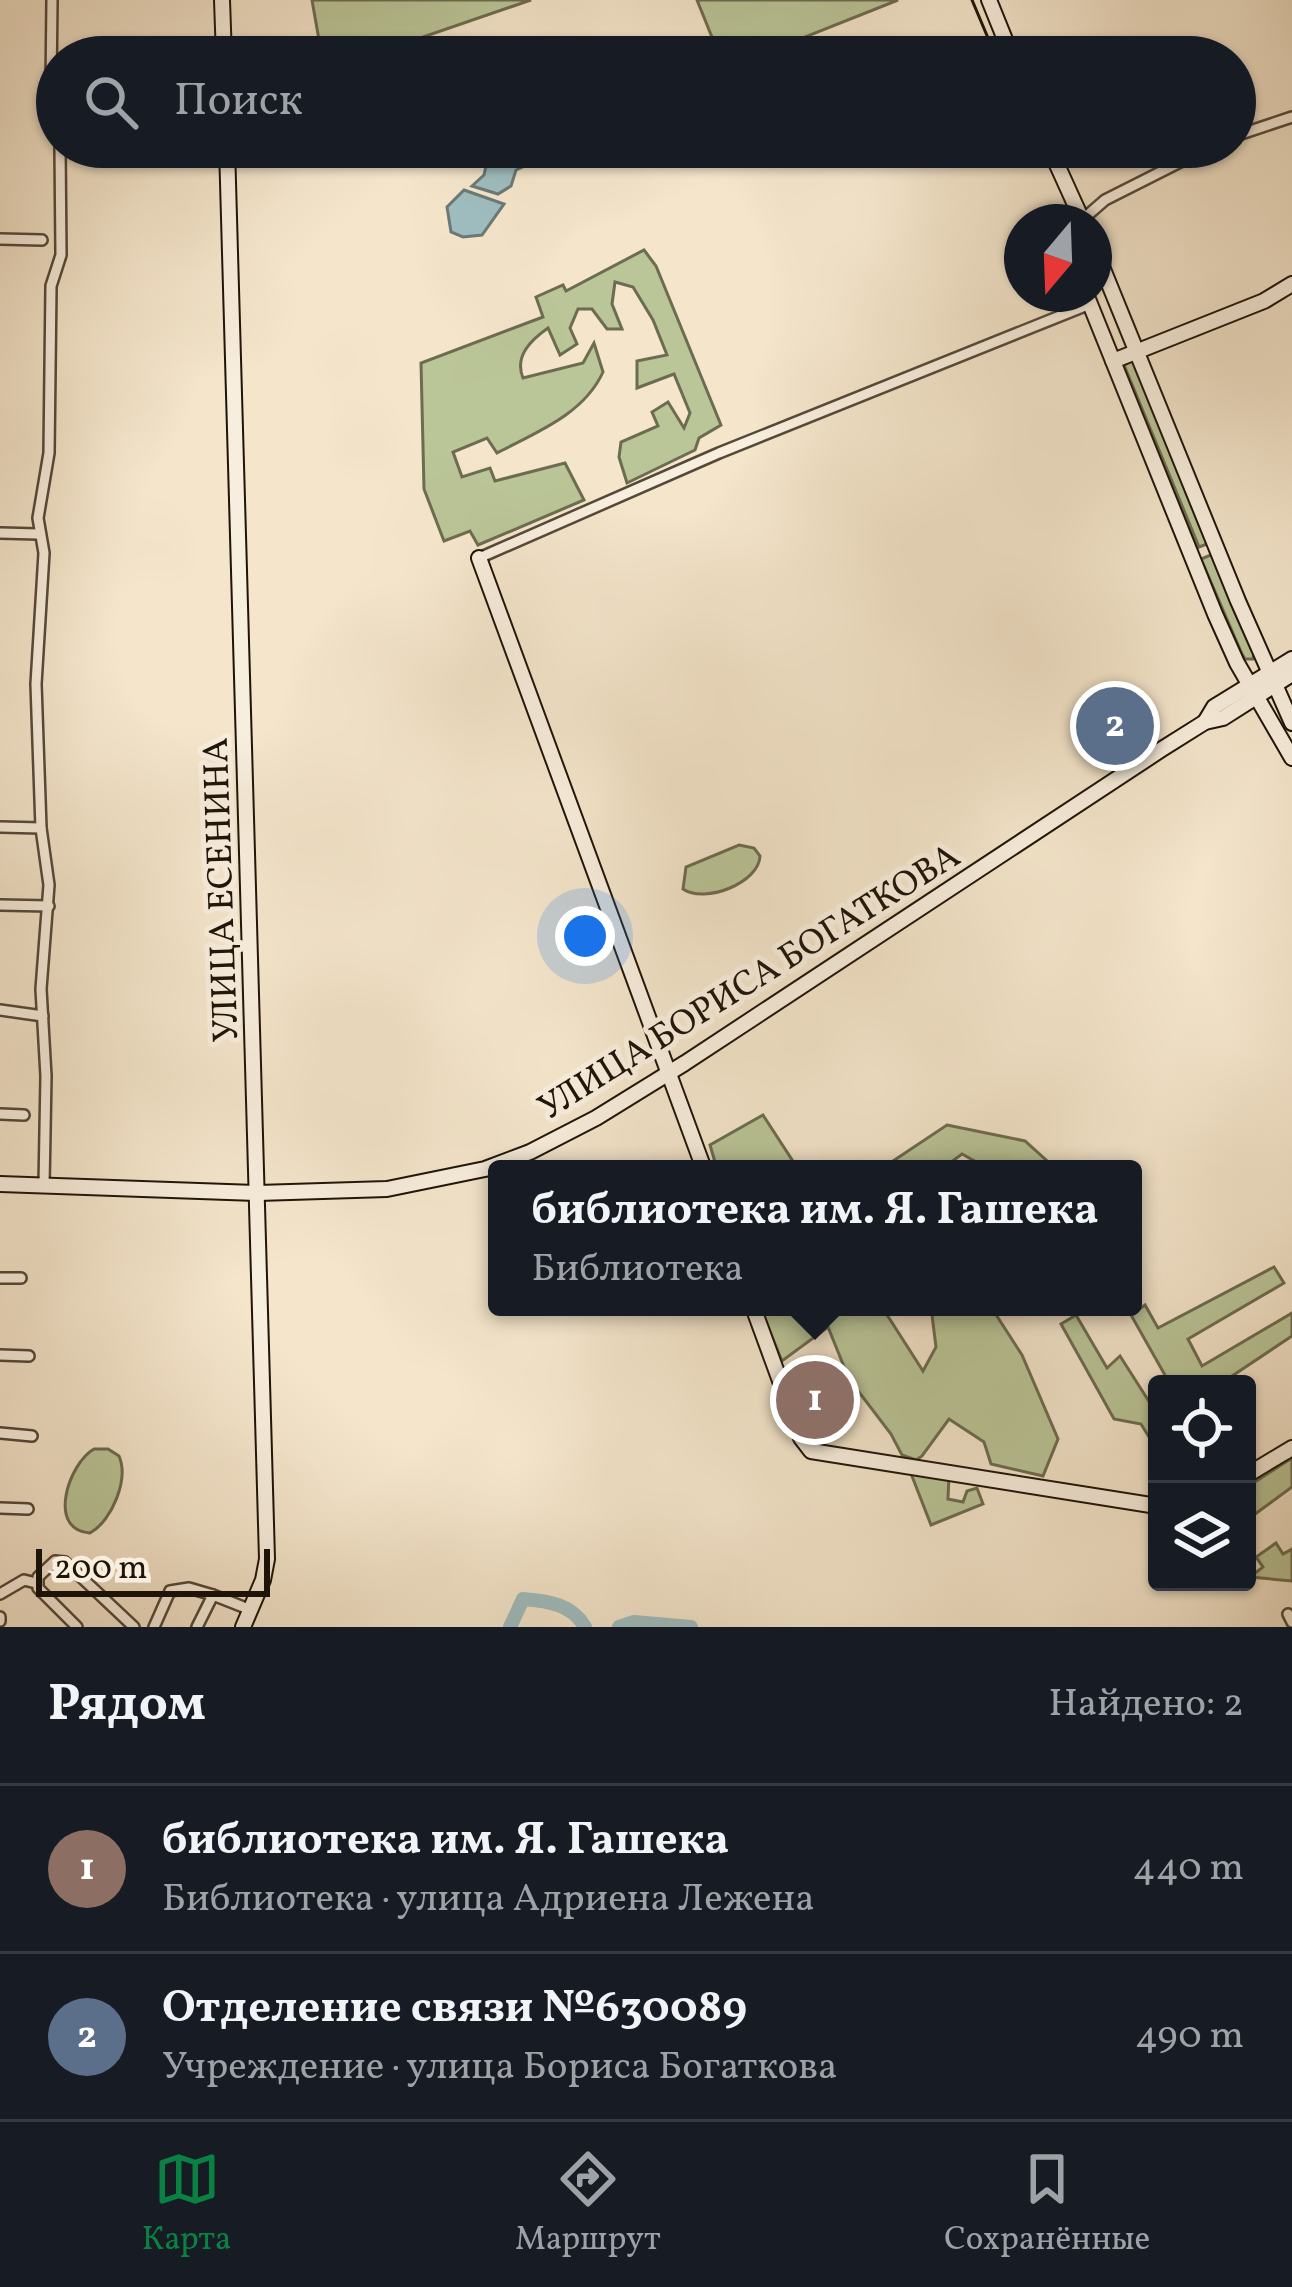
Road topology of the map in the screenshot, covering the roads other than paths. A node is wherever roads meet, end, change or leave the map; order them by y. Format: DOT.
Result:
graph roads {
  1 [pos="52,0"];
  2 [pos="223,0"];
  3 [pos="989,0"];
  4 [pos="52,36"];
  5 [pos="224,36"];
  6 [pos="1004,36"];
  7 [pos="1292,117"];
  8 [pos="1256,129"];
  9 [pos="60,168"];
  10 [pos="228,168"];
  11 [pos="1058,168"];
  12 [pos="1168,168"];
  13 [pos="1074,204"];
  14 [pos="1101,204"];
  15 [pos="0,239"];
  16 [pos="42,240"];
  17 [pos="1292,284"];
  18 [pos="1112,291"];
  19 [pos="1057,312"];
  20 [pos="1093,312"];
  21 [pos="1136,350"];
  22 [pos="1114,361"];
  23 [pos="0,533"];
  24 [pos="38,533"];
  25 [pos="1215,545"];
  26 [pos="1192,555"];
  27 [pos="479,558"];
  28 [pos="1292,659"];
  29 [pos="1273,678"];
  30 [pos="1292,678"];
  31 [pos="1252,690"];
  32 [pos="1292,719"];
  33 [pos="1292,758"];
  34 [pos="0,827"];
  35 [pos="40,828"];
  36 [pos="0,904"];
  37 [pos="49,906"];
  38 [pos="0,1010"];
  39 [pos="43,1016"];
  40 [pos="670,1071"];
  41 [pos="0,1114"];
  42 [pos="24,1115"];
  43 [pos="503,1160"];
  44 [pos="701,1160"];
  45 [pos="488,1166"];
  46 [pos="0,1184"];
  47 [pos="44,1186"];
  48 [pos="257,1193"];
  49 [pos="0,1277"];
  50 [pos="21,1279"];
  51 [pos="756,1316"];
  52 [pos="0,1355"];
  53 [pos="29,1356"];
  54 [pos="0,1433"];
  55 [pos="32,1436"];
  56 [pos="1292,1448"];
  57 [pos="1256,1470"];
  58 [pos="1148,1505"];
  59 [pos="0,1508"];
  60 [pos="28,1509"];
  61 [pos="36,1582"];
  62 [pos="0,1594"];
  63 [pos="213,1595"];
  64 [pos="251,1610"];
  65 [pos="77,1627"];
  66 [pos="134,1627"];
  67 [pos="154,1627"];
  68 [pos="197,1627"];
  69 [pos="243,1627"];
  1 -- 4 [label="street"];
  2 -- 5 [label="street"];
  3 -- 6 [label="street"];
  7 -- 8 [label="street"];
  9 -- 24 [label="street"];
  10 -- 48 [label="street, УЛИЦА ЕСЕНИНА"];
  11 -- 13 [label="street"];
  12 -- 14 [label="street"];
  15 -- 16 [label="street"];
  17 -- 21 [label="street"];
  18 -- 21 [label="street"];
  19 -- 27 [label="street"];
  20 -- 22 [label="street"];
  21 -- 22 [label="street"];
  21 -- 25 [label="street"];
  22 -- 26 [label="street"];
  23 -- 24 [label="street"];
  24 -- 35 [label="street"];
  25 -- 26 [label="street"];
  25 -- 29 [label="street"];
  26 -- 31 [label="street"];
  27 -- 40 [label="street"];
  28 -- 29 [label="street, УЛИЦА БОРИСА БОГАТКОВА"];
  29 -- 30 [label="street, УЛИЦА БОРИСА БОГАТКОВА"];
  29 -- 31 [label="street, УЛИЦА БОРИСА БОГАТКОВА"];
  29 -- 32 [label="street"];
  30 -- 32 [label="street"];
  31 -- 33 [label="street"];
  31 -- 40 [label="street, УЛИЦА БОРИСА БОГАТКОВА"];
  34 -- 35 [label="street"];
  35 -- 37 [label="street"];
  36 -- 37 [label="street"];
  37 -- 39 [label="street"];
  38 -- 39 [label="street"];
  39 -- 47 [label="street"];
  40 -- 43 [label="street, УЛИЦА БОРИСА БОГАТКОВА"];
  40 -- 44 [label="street"];
  41 -- 42 [label="street"];
  45 -- 48 [label="street, УЛИЦА БОРИСА БОГАТКОВА"];
  46 -- 47 [label="street, УЛИЦА БОРИСА БОГАТКОВА"];
  47 -- 48 [label="street, УЛИЦА БОРИСА БОГАТКОВА"];
  48 -- 64 [label="street, УЛИЦА ЕСЕНИНА"];
  49 -- 50 [label="street"];
  51 -- 58 [label="street"];
  52 -- 53 [label="street"];
  54 -- 55 [label="street"];
  56 -- 57 [label="street"];
  59 -- 60 [label="street"];
  61 -- 62 [label="street"];
  61 -- 65 [label="street"];
  61 -- 66 [label="street"];
  63 -- 64 [label="street"];
  63 -- 67 [label="street"];
  63 -- 68 [label="street"];
  64 -- 69 [label="street, УЛИЦА ЕСЕНИНА"];
}
